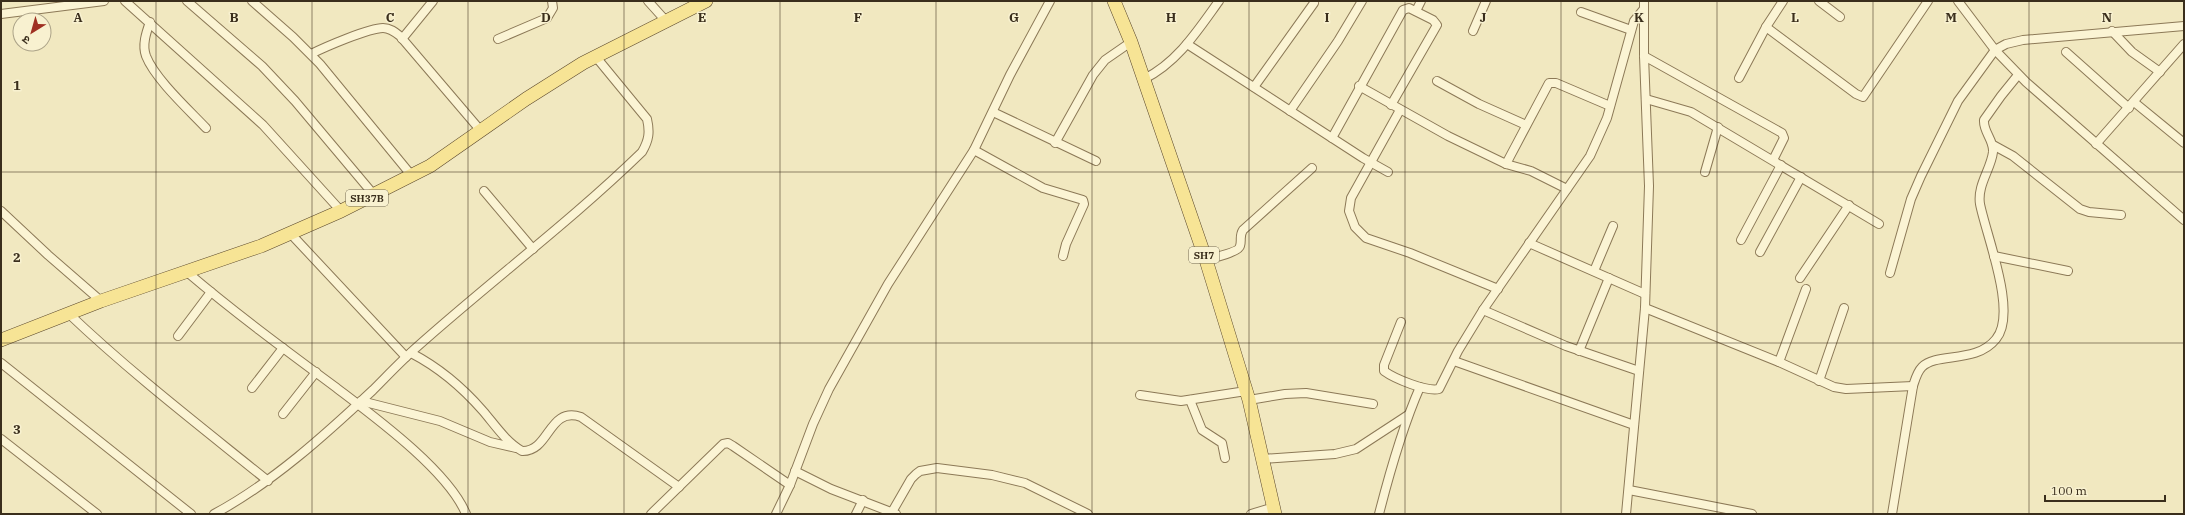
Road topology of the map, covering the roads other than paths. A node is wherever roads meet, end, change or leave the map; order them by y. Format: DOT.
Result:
graph roads {
  1 [pos="104,1"];
  2 [pos="125,1"];
  3 [pos="187,1"];
  4 [pos="252,1"];
  5 [pos="433,1"];
  6 [pos="552,1"];
  7 [pos="648,1"];
  8 [pos="706,1"];
  9 [pos="1050,1"];
  10 [pos="1114,1"];
  11 [pos="1219,1"];
  12 [pos="1362,1"];
  13 [pos="1421,1"];
  14 [pos="1486,1"];
  15 [pos="1644,1"];
  16 [pos="1783,1"];
  17 [pos="1819,1"];
  18 [pos="1928,1"];
  19 [pos="1958,1"];
  20 [pos="1314,3"];
  21 [pos="1643,10"];
  22 [pos="1416,11"];
  23 [pos="1581,12"];
  24 [pos="1,14"];
  25 [pos="1840,17"];
  26 [pos="666,21"];
  27 [pos="150,22"];
  28 [pos="2184,26"];
  29 [pos="1766,27"];
  30 [pos="1631,30"];
  31 [pos="1473,31"];
  32 [pos="2112,31"];
  33 [pos="402,39"];
  34 [pos="498,39"];
  35 [pos="1131,42"];
  36 [pos="1187,44"];
  37 [pos="2184,44"];
  38 [pos="1995,50"];
  39 [pos="2066,52"];
  40 [pos="310,54"];
  41 [pos="1644,56"];
  42 [pos="596,57"];
  43 [pos="2160,72"];
  44 [pos="2018,75"];
  45 [pos="1739,78"];
  46 [pos="1144,79"];
  47 [pos="1437,81"];
  48 [pos="1359,86"];
  49 [pos="1254,87"];
  50 [pos="1646,100"];
  51 [pos="1391,105"];
  52 [pos="2132,105"];
  53 [pos="1610,106"];
  54 [pos="1400,110"];
  55 [pos="1290,111"];
  56 [pos="993,112"];
  57 [pos="1526,125"];
  58 [pos="1718,127"];
  59 [pos="206,128"];
  60 [pos="482,131"];
  61 [pos="1332,138"];
  62 [pos="1055,143"];
  63 [pos="2184,143"];
  64 [pos="2096,144"];
  65 [pos="1993,145"];
  66 [pos="974,150"];
  67 [pos="1773,160"];
  68 [pos="1096,161"];
  69 [pos="1371,163"];
  70 [pos="1506,164"];
  71 [pos="1781,165"];
  72 [pos="1312,168"];
  73 [pos="1388,172"];
  74 [pos="1705,172"];
  75 [pos="412,176"];
  76 [pos="1801,177"];
  77 [pos="1567,189"];
  78 [pos="484,191"];
  79 [pos="374,195"];
  80 [pos="1849,205"];
  81 [pos="1,211"];
  82 [pos="341,211"];
  83 [pos="2121,215"];
  84 [pos="2184,220"];
  85 [pos="1879,224"];
  86 [pos="1613,226"];
  87 [pos="290,233"];
  88 [pos="1741,240"];
  89 [pos="1529,243"];
  90 [pos="533,250"];
  91 [pos="1760,252"];
  92 [pos="1062,256"];
  93 [pos="1994,256"];
  94 [pos="1206,260"];
  95 [pos="1594,271"];
  96 [pos="2068,271"];
  97 [pos="187,272"];
  98 [pos="1890,273"];
  99 [pos="1609,278"];
  100 [pos="1800,278"];
  101 [pos="1498,289"];
  102 [pos="1806,289"];
  103 [pos="211,292"];
  104 [pos="1645,294"];
  105 [pos="101,301"];
  106 [pos="1645,308"];
  107 [pos="1844,308"];
  108 [pos="1483,310"];
  109 [pos="68,313"];
  110 [pos="1401,322"];
  111 [pos="178,336"];
  112 [pos="1,340"];
  113 [pos="283,348"];
  114 [pos="1578,351"];
  115 [pos="409,355"];
  116 [pos="1454,361"];
  117 [pos="1779,362"];
  118 [pos="1,363"];
  119 [pos="1639,371"];
  120 [pos="316,372"];
  121 [pos="1820,381"];
  122 [pos="1913,386"];
  123 [pos="1420,387"];
  124 [pos="252,388"];
  125 [pos="1140,395"];
  126 [pos="1248,395"];
  127 [pos="1190,400"];
  128 [pos="359,402"];
  129 [pos="1373,404"];
  130 [pos="283,414"];
  131 [pos="1408,415"];
  132 [pos="1634,425"];
  133 [pos="1,439"];
  134 [pos="517,448"];
  135 [pos="1225,458"];
  136 [pos="1262,459"];
  137 [pos="796,471"];
  138 [pos="268,481"];
  139 [pos="790,486"];
  140 [pos="679,487"];
  141 [pos="1629,490"];
  142 [pos="863,500"];
  143 [pos="1274,511"];
  144 [pos="1735,512"];
  145 [pos="894,513"];
  146 [pos="97,514"];
  147 [pos="191,514"];
  148 [pos="214,514"];
  149 [pos="466,514"];
  150 [pos="651,514"];
  151 [pos="776,514"];
  152 [pos="856,514"];
  153 [pos="1088,514"];
  154 [pos="1251,514"];
  155 [pos="1379,514"];
  156 [pos="1626,514"];
  157 [pos="1752,514"];
  158 [pos="1892,514"];
  1 -- 24 [label="street"];
  2 -- 27 [label="street"];
  3 -- 79 [label="street"];
  4 -- 40 [label="street"];
  5 -- 33 [label="street"];
  6 -- 34 [label="street"];
  7 -- 26 [label="street"];
  8 -- 26 [label="main road, SH37B"];
  9 -- 56 [label="street"];
  10 -- 35 [label="main road, SH7"];
  11 -- 36 [label="street"];
  12 -- 55 [label="street"];
  13 -- 22 [label="street"];
  14 -- 31 [label="street"];
  15 -- 21 [label="street"];
  16 -- 29 [label="street"];
  17 -- 25 [label="street"];
  18 -- 29 [label="street"];
  19 -- 38 [label="street"];
  20 -- 49 [label="street"];
  21 -- 30 [label="street"];
  21 -- 41 [label="street"];
  22 -- 48 [label="street"];
  22 -- 51 [label="street"];
  23 -- 30 [label="street"];
  26 -- 42 [label="main road, SH37B"];
  27 -- 59 [label="street"];
  27 -- 82 [label="street"];
  28 -- 32 [label="street"];
  29 -- 45 [label="street"];
  30 -- 53 [label="street"];
  32 -- 38 [label="street"];
  32 -- 43 [label="street"];
  33 -- 40 [label="street"];
  33 -- 60 [label="street"];
  35 -- 46 [label="main road, SH7"];
  35 -- 62 [label="street"];
  36 -- 46 [label="street"];
  36 -- 49 [label="street"];
  37 -- 43 [label="street"];
  38 -- 44 [label="street"];
  38 -- 98 [label="street"];
  39 -- 52 [label="street"];
  40 -- 75 [label="street"];
  41 -- 50 [label="street"];
  41 -- 67 [label="street"];
  42 -- 60 [label="main road, SH37B"];
  42 -- 90 [label="street"];
  43 -- 52 [label="street"];
  44 -- 64 [label="street"];
  44 -- 65 [label="street"];
  46 -- 94 [label="main road, SH7"];
  47 -- 57 [label="street"];
  48 -- 51 [label="street"];
  48 -- 61 [label="street"];
  49 -- 55 [label="street"];
  50 -- 58 [label="street"];
  50 -- 104 [label="street"];
  51 -- 54 [label="street"];
  52 -- 63 [label="street"];
  52 -- 64 [label="street"];
  53 -- 57 [label="street"];
  53 -- 77 [label="street"];
  54 -- 69 [label="street"];
  54 -- 70 [label="street"];
  55 -- 61 [label="street"];
  56 -- 62 [label="street"];
  56 -- 66 [label="street"];
  57 -- 70 [label="street"];
  58 -- 67 [label="street"];
  58 -- 74 [label="street"];
  60 -- 75 [label="main road, SH37B"];
  61 -- 69 [label="street"];
  62 -- 68 [label="street"];
  64 -- 84 [label="street"];
  65 -- 83 [label="street"];
  65 -- 93 [label="street"];
  66 -- 92 [label="street"];
  66 -- 137 [label="street"];
  67 -- 71 [label="street"];
  69 -- 73 [label="street"];
  69 -- 101 [label="street"];
  70 -- 77 [label="street"];
  71 -- 76 [label="street"];
  71 -- 88 [label="street"];
  72 -- 94 [label="street"];
  75 -- 79 [label="main road, SH37B"];
  76 -- 80 [label="street"];
  76 -- 91 [label="street"];
  77 -- 89 [label="street"];
  78 -- 90 [label="street"];
  79 -- 82 [label="main road, SH37B"];
  80 -- 85 [label="street"];
  80 -- 100 [label="street"];
  81 -- 105 [label="street"];
  82 -- 87 [label="main road, SH37B"];
  86 -- 95 [label="street"];
  87 -- 97 [label="main road, SH37B"];
  87 -- 115 [label="street"];
  89 -- 95 [label="street"];
  89 -- 101 [label="street"];
  90 -- 115 [label="street"];
  93 -- 96 [label="street"];
  93 -- 122 [label="street"];
  94 -- 126 [label="main road, SH7"];
  95 -- 99 [label="street"];
  97 -- 103 [label="street"];
  97 -- 105 [label="main road, SH37B"];
  99 -- 104 [label="street"];
  99 -- 114 [label="street"];
  101 -- 108 [label="street"];
  102 -- 117 [label="street"];
  103 -- 111 [label="street"];
  103 -- 113 [label="street"];
  104 -- 106 [label="street"];
  105 -- 109 [label="main road, SH37B"];
  106 -- 117 [label="street"];
  106 -- 119 [label="street"];
  107 -- 121 [label="street"];
  108 -- 114 [label="street"];
  108 -- 116 [label="street"];
  109 -- 112 [label="main road, SH37B"];
  109 -- 138 [label="street"];
  110 -- 123 [label="street"];
  113 -- 120 [label="street"];
  113 -- 124 [label="street"];
  114 -- 119 [label="street"];
  115 -- 128 [label="street"];
  115 -- 134 [label="street"];
  116 -- 123 [label="street"];
  116 -- 132 [label="street"];
  117 -- 121 [label="street"];
  118 -- 147 [label="street"];
  119 -- 132 [label="street"];
  120 -- 128 [label="street"];
  120 -- 130 [label="street"];
  121 -- 122 [label="street"];
  122 -- 158 [label="street"];
  123 -- 131 [label="street"];
  125 -- 127 [label="street"];
  126 -- 127 [label="street"];
  126 -- 129 [label="street"];
  126 -- 136 [label="main road, SH7"];
  127 -- 135 [label="street"];
  128 -- 134 [label="street"];
  128 -- 138 [label="street"];
  128 -- 149 [label="street"];
  131 -- 136 [label="street"];
  131 -- 155 [label="street"];
  132 -- 141 [label="street"];
  133 -- 146 [label="street"];
  134 -- 140 [label="street"];
  136 -- 143 [label="main road, SH7"];
  137 -- 139 [label="street"];
  137 -- 142 [label="street"];
  138 -- 148 [label="street"];
  139 -- 140 [label="street"];
  139 -- 151 [label="street"];
  140 -- 150 [label="street"];
  141 -- 144 [label="street"];
  141 -- 156 [label="street"];
  142 -- 145 [label="street"];
  142 -- 152 [label="street"];
  143 -- 154 [label="street"];
  144 -- 157 [label="street"];
  145 -- 153 [label="street"];
}
